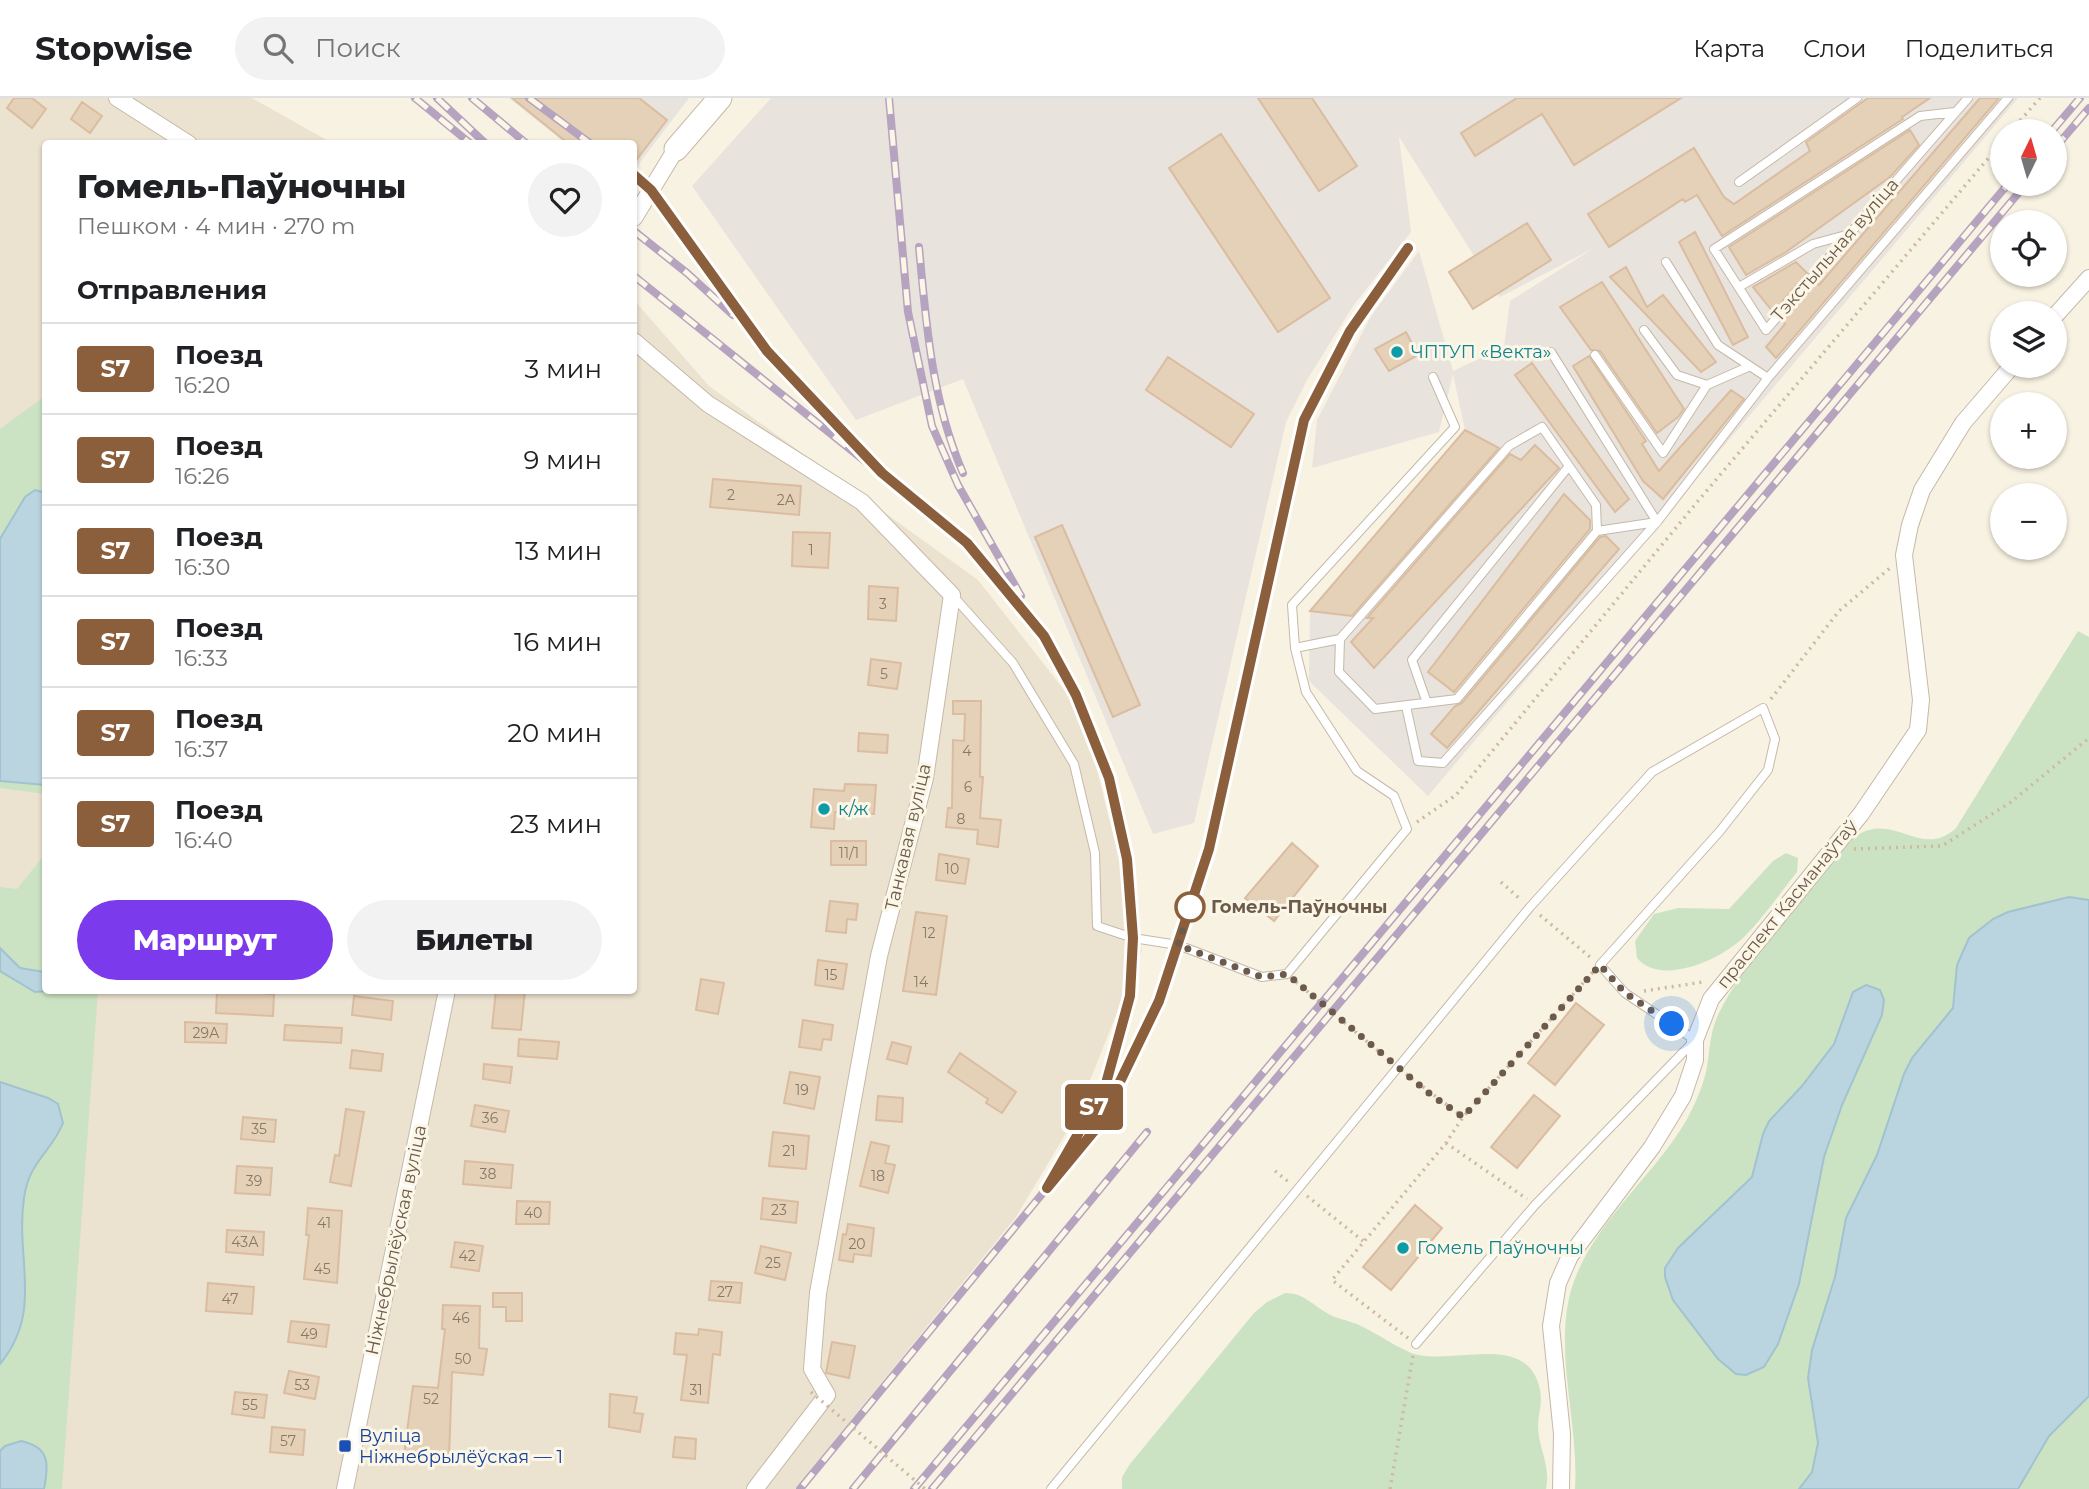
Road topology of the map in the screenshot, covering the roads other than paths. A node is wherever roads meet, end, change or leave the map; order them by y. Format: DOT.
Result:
graph roads {
  1 [pos="117,98"];
  2 [pos="720,98"];
  3 [pos="1857,98"];
  4 [pos="1968,98"];
  5 [pos="2008,98"];
  6 [pos="1955,112"];
  7 [pos="183,140"];
  8 [pos="676,149"];
  9 [pos="1739,182"];
  10 [pos="637,213"];
  11 [pos="1848,234"];
  12 [pos="1666,262"];
  13 [pos="2089,278"];
  14 [pos="1739,287"];
  15 [pos="2067,303"];
  16 [pos="1644,330"];
  17 [pos="637,344"];
  18 [pos="1551,352"];
  19 [pos="1595,355"];
  20 [pos="1748,367"];
  21 [pos="1433,377"];
  22 [pos="1768,378"];
  23 [pos="2002,378"];
  24 [pos="1707,385"];
  25 [pos="1569,466"];
  26 [pos="1657,522"];
  27 [pos="1597,531"];
  28 [pos="952,595"];
  29 [pos="1340,639"];
  30 [pos="1295,648"];
  31 [pos="1427,703"];
  32 [pos="1406,706"];
  33 [pos="446,994"];
  34 [pos="1695,1040"];
  35 [pos="1416,1344"];
  36 [pos="345,1489"];
  37 [pos="755,1489"];
  38 [pos="1051,1489"];
  39 [pos="1561,1489"];
  1 -- 7 [label="street"];
  2 -- 8 [label="street"];
  3 -- 9 [label="lane"];
  4 -- 6 [label="lane, Тэкстыльная вуліца"];
  5 -- 22 [label="lane"];
  6 -- 11 [label="lane, Тэкстыльная вуліца"];
  6 -- 14 [label="lane, Тэкстыльная вуліца"];
  8 -- 10 [label="street"];
  11 -- 14 [label="lane"];
  11 -- 14 [label="lane, Тэкстыльная вуліца"];
  12 -- 20 [label="lane"];
  13 -- 15 [label="street"];
  16 -- 24 [label="lane"];
  17 -- 28 [label="street"];
  18 -- 26 [label="lane"];
  19 -- 24 [label="lane"];
  20 -- 22 [label="lane"];
  20 -- 24 [label="lane"];
  21 -- 30 [label="lane"];
  22 -- 26 [label="lane"];
  23 -- 34 [label="street, праспект Касманаўтаў"];
  25 -- 27 [label="lane"];
  25 -- 29 [label="lane"];
  25 -- 31 [label="lane"];
  26 -- 27 [label="lane"];
  26 -- 32 [label="lane"];
  27 -- 31 [label="lane"];
  28 -- 30 [label="lane"];
  28 -- 37 [label="street, Танкавая вуліца"];
  29 -- 30 [label="lane"];
  29 -- 32 [label="lane"];
  31 -- 32 [label="lane"];
  33 -- 36 [label="street, Ніжнебрылёўская вуліца"];
  34 -- 35 [label="lane"];
  34 -- 38 [label="lane"];
  34 -- 39 [label="street, праспект Касманаўтаў"];
}
